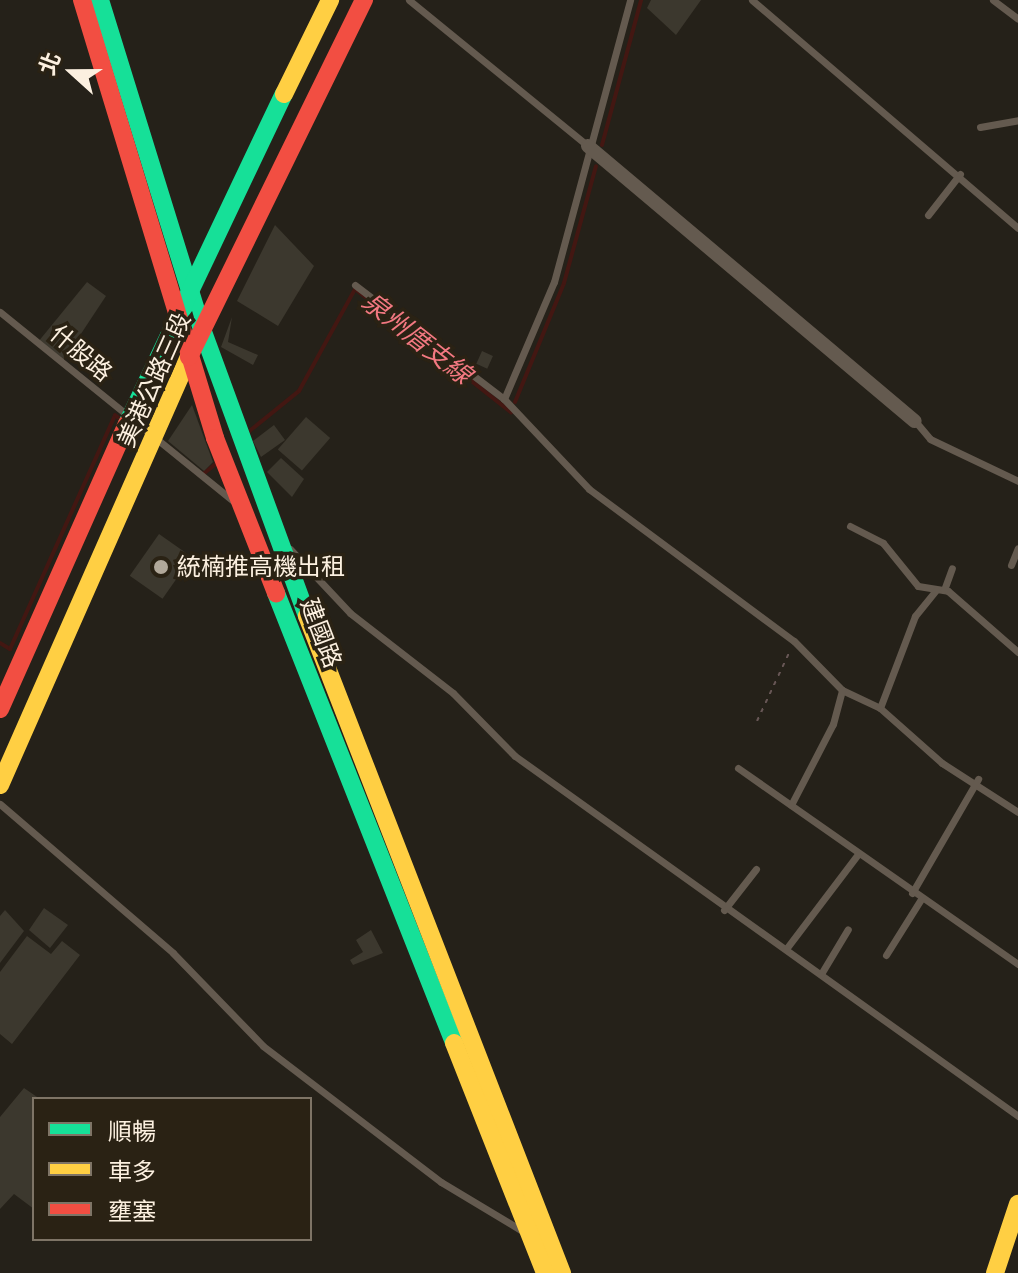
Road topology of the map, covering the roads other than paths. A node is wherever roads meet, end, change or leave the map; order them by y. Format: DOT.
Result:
graph roads {
  1 [pos="82,0"];
  2 [pos="100,0"];
  3 [pos="330,0"];
  4 [pos="364,0"];
  5 [pos="409,0"];
  6 [pos="630,0"];
  7 [pos="752,0"];
  8 [pos="993,0"];
  9 [pos="1018,19"];
  10 [pos="1018,120"];
  11 [pos="980,127"];
  12 [pos="588,146"];
  13 [pos="960,174"];
  14 [pos="1018,213"];
  15 [pos="928,215"];
  16 [pos="1015,225"];
  17 [pos="355,285"];
  18 [pos="189,286"];
  19 [pos="0,312"];
  20 [pos="177,312"];
  21 [pos="202,329"];
  22 [pos="190,354"];
  23 [pos="504,399"];
  24 [pos="128,418"];
  25 [pos="915,421"];
  26 [pos="155,436"];
  27 [pos="1018,481"];
  28 [pos="249,514"];
  29 [pos="850,526"];
  30 [pos="275,534"];
  31 [pos="1018,548"];
  32 [pos="1011,565"];
  33 [pos="952,568"];
  34 [pos="940,590"];
  35 [pos="1018,652"];
  36 [pos="842,690"];
  37 [pos="880,708"];
  38 [pos="0,709"];
  39 [pos="738,768"];
  40 [pos="978,779"];
  41 [pos="0,785"];
  42 [pos="0,804"];
  43 [pos="791,805"];
  44 [pos="1018,812"];
  45 [pos="858,854"];
  46 [pos="756,869"];
  47 [pos="912,893"];
  48 [pos="921,899"];
  49 [pos="724,910"];
  50 [pos="848,929"];
  51 [pos="786,949"];
  52 [pos="886,955"];
  53 [pos="1018,964"];
  54 [pos="821,974"];
  55 [pos="1018,1116"];
  56 [pos="1018,1204"];
  57 [pos="530,1234"];
  58 [pos="551,1245"];
  59 [pos="545,1273"];
  60 [pos="562,1273"];
  61 [pos="573,1273"];
  62 [pos="995,1273"];
  1 -- 20 [label="main road, 建國路"];
  2 -- 18 [label="main road, 建國路"];
  3 -- 18 [label="main road, 美港公路三段"];
  4 -- 21 [label="main road, 美港公路三段"];
  5 -- 12 [label="lane"];
  6 -- 12 [label="lane"];
  7 -- 13 [label="lane"];
  8 -- 9 [label="lane"];
  10 -- 11 [label="lane"];
  12 -- 23 [label="lane"];
  12 -- 25 [label="street"];
  13 -- 15 [label="lane"];
  13 -- 16 [label="lane"];
  14 -- 16 [label="lane"];
  17 -- 23 [label="lane"];
  18 -- 20 [label="main road, 美港公路三段"];
  18 -- 21 [label="main road, 建國路"];
  19 -- 24 [label="lane, 什股路"];
  20 -- 22 [label="main road, 建國路"];
  20 -- 24 [label="main road, 美港公路三段"];
  21 -- 22 [label="main road, 美港公路三段"];
  21 -- 30 [label="main road, 建國路"];
  22 -- 26 [label="main road, 美港公路三段"];
  22 -- 28 [label="main road, 建國路"];
  23 -- 36 [label="lane"];
  24 -- 26 [label="lane, 什股路"];
  24 -- 38 [label="main road, 美港公路三段"];
  25 -- 27 [label="lane"];
  26 -- 28 [label="lane, 什股路"];
  26 -- 41 [label="main road, 美港公路三段"];
  28 -- 30 [label="lane, 什股路"];
  28 -- 57 [label="main road, 建國路"];
  29 -- 34 [label="lane"];
  30 -- 49 [label="lane, 什股路"];
  30 -- 58 [label="main road, 建國路"];
  31 -- 32 [label="lane"];
  33 -- 34 [label="lane"];
  34 -- 35 [label="lane"];
  34 -- 37 [label="lane"];
  36 -- 37 [label="lane"];
  36 -- 43 [label="lane"];
  37 -- 40 [label="lane"];
  39 -- 43 [label="lane"];
  40 -- 44 [label="lane"];
  40 -- 47 [label="lane"];
  42 -- 57 [label="lane"];
  43 -- 45 [label="lane"];
  45 -- 47 [label="lane"];
  45 -- 51 [label="lane"];
  46 -- 49 [label="lane"];
  47 -- 48 [label="lane"];
  48 -- 52 [label="lane"];
  48 -- 53 [label="lane"];
  49 -- 51 [label="lane, 什股路"];
  50 -- 54 [label="lane"];
  51 -- 54 [label="lane, 什股路"];
  54 -- 55 [label="lane, 什股路"];
  56 -- 62 [label="main road"];
  57 -- 58 [label="lane"];
  57 -- 59 [label="main road, 建國路"];
  58 -- 60 [label="main road, 建國路"];
  58 -- 61 [label="lane"];
}
